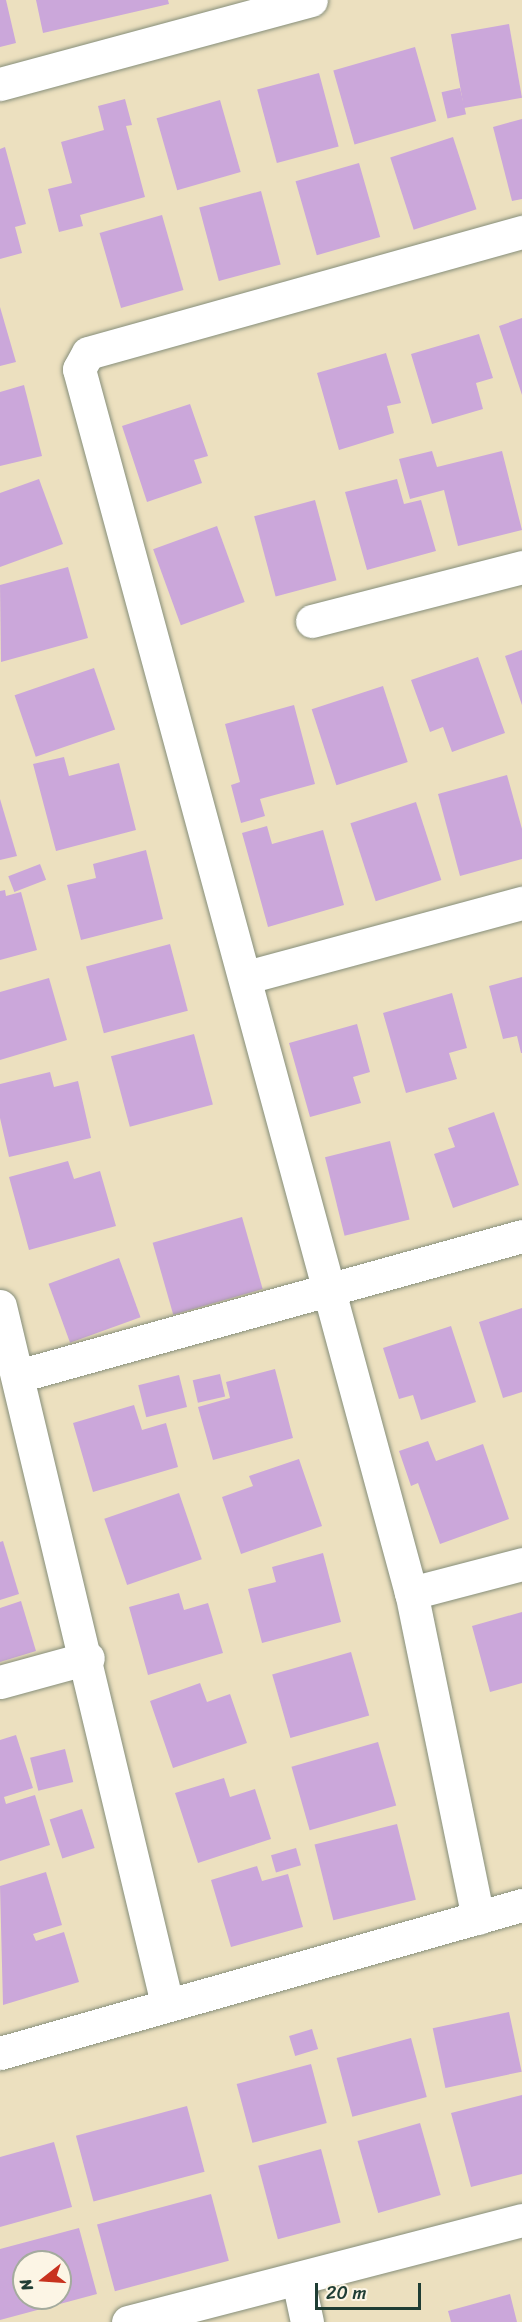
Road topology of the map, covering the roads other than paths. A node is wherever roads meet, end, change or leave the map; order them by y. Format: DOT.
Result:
graph roads {
  1 [pos="311,0"];
  2 [pos="0,84"];
  3 [pos="522,232"];
  4 [pos="522,567"];
  5 [pos="312,621"];
  6 [pos="522,903"];
  7 [pos="247,977"];
  8 [pos="522,1236"];
  9 [pos="331,1288"];
  10 [pos="0,1306"];
  11 [pos="18,1376"];
  12 [pos="522,1564"];
  13 [pos="411,1593"];
  14 [pos="88,1658"];
  15 [pos="0,1682"];
  16 [pos="522,1905"];
  17 [pos="478,1918"];
  18 [pos="168,2004"];
  19 [pos="0,2053"];
  20 [pos="522,2220"];
  21 [pos="298,2280"];
  22 [pos="128,2322"];
  23 [pos="307,2322"];
  1 -- 2 [label="street"];
  3 -- 7 [label="street"];
  4 -- 5 [label="street"];
  6 -- 7 [label="street"];
  7 -- 9 [label="street"];
  8 -- 9 [label="street"];
  9 -- 11 [label="street"];
  9 -- 13 [label="street"];
  10 -- 11 [label="street"];
  11 -- 14 [label="street"];
  12 -- 13 [label="street"];
  13 -- 17 [label="street"];
  14 -- 15 [label="street"];
  14 -- 18 [label="street"];
  16 -- 17 [label="street"];
  17 -- 18 [label="street"];
  18 -- 19 [label="street"];
  20 -- 21 [label="street"];
  21 -- 22 [label="street"];
  21 -- 23 [label="street"];
}
